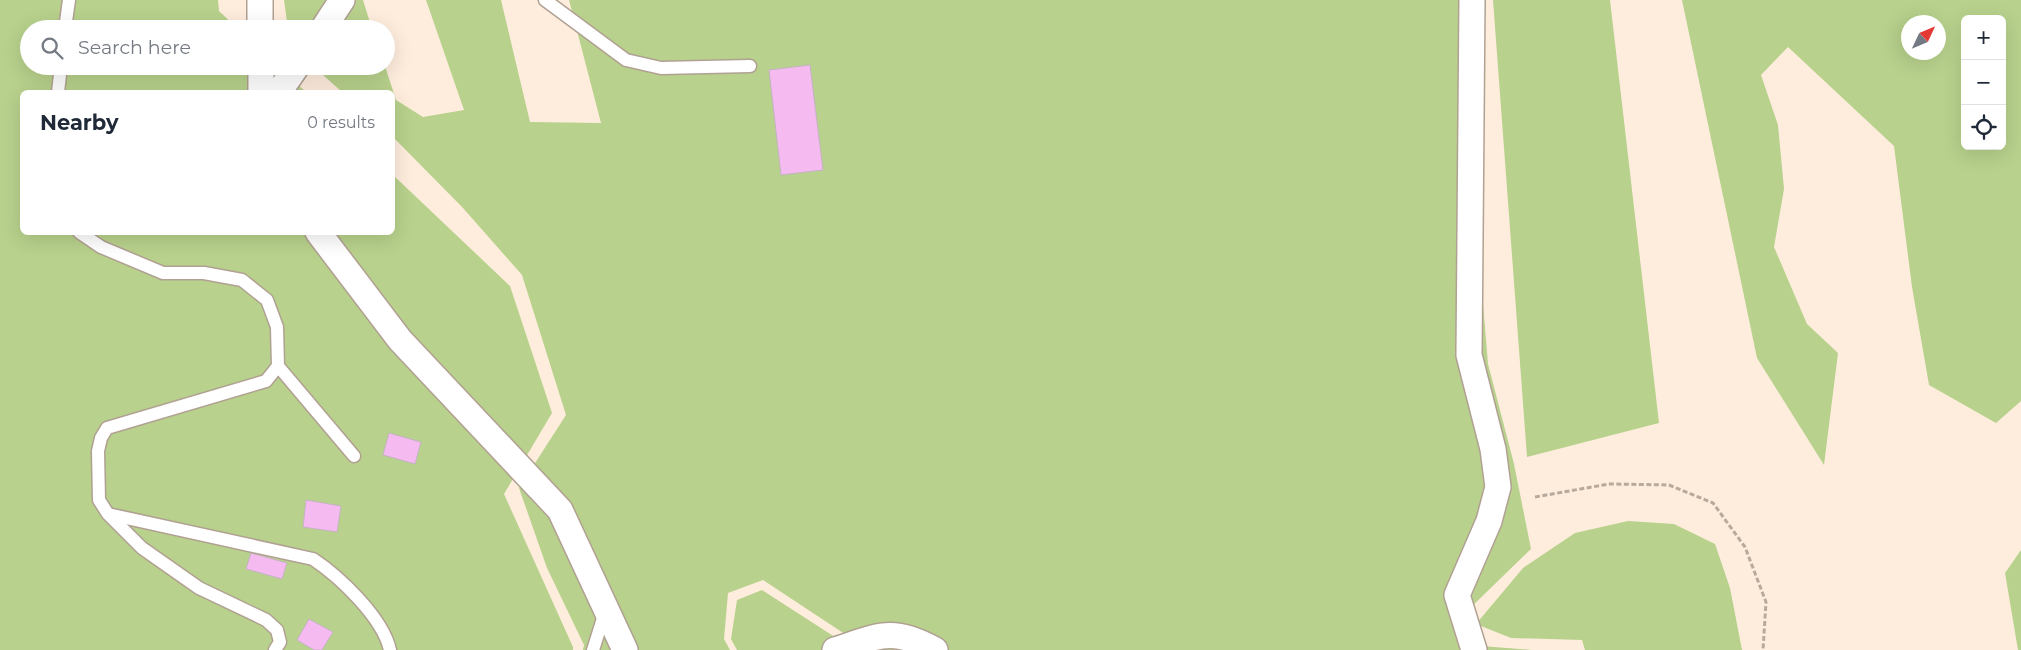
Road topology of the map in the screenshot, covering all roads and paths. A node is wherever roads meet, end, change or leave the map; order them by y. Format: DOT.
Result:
graph roads {
  1 [pos="69,0"];
  2 [pos="260,0"];
  3 [pos="342,0"];
  4 [pos="545,0"];
  5 [pos="1472,0"];
  6 [pos="67,20"];
  7 [pos="260,20"];
  8 [pos="328,20"];
  9 [pos="750,66"];
  10 [pos="60,75"];
  11 [pos="261,75"];
  12 [pos="291,75"];
  13 [pos="58,90"];
  14 [pos="261,90"];
  15 [pos="281,90"];
  16 [pos="83,235"];
  17 [pos="320,235"];
  18 [pos="278,366"];
  19 [pos="354,456"];
  20 [pos="1535,497"];
  21 [pos="108,514"];
  22 [pos="606,610"];
  23 [pos="279,647"];
  24 [pos="390,650"];
  25 [pos="593,650"];
  26 [pos="625,650"];
  27 [pos="835,650"];
  28 [pos="935,650"];
  29 [pos="1474,650"];
  30 [pos="1762,650"];
  1 -- 6 [label="lane"];
  2 -- 7 [label="street"];
  3 -- 8 [label="street"];
  4 -- 9 [label="lane"];
  5 -- 29 [label="street"];
  10 -- 13 [label="lane"];
  11 -- 14 [label="street"];
  12 -- 15 [label="street"];
  16 -- 18 [label="lane"];
  17 -- 22 [label="street"];
  18 -- 19 [label="lane"];
  18 -- 21 [label="lane"];
  20 -- 30 [label="path"];
  21 -- 23 [label="lane"];
  21 -- 24 [label="lane"];
  22 -- 25 [label="lane"];
  22 -- 26 [label="street"];
  27 -- 28 [label="street"];
}
